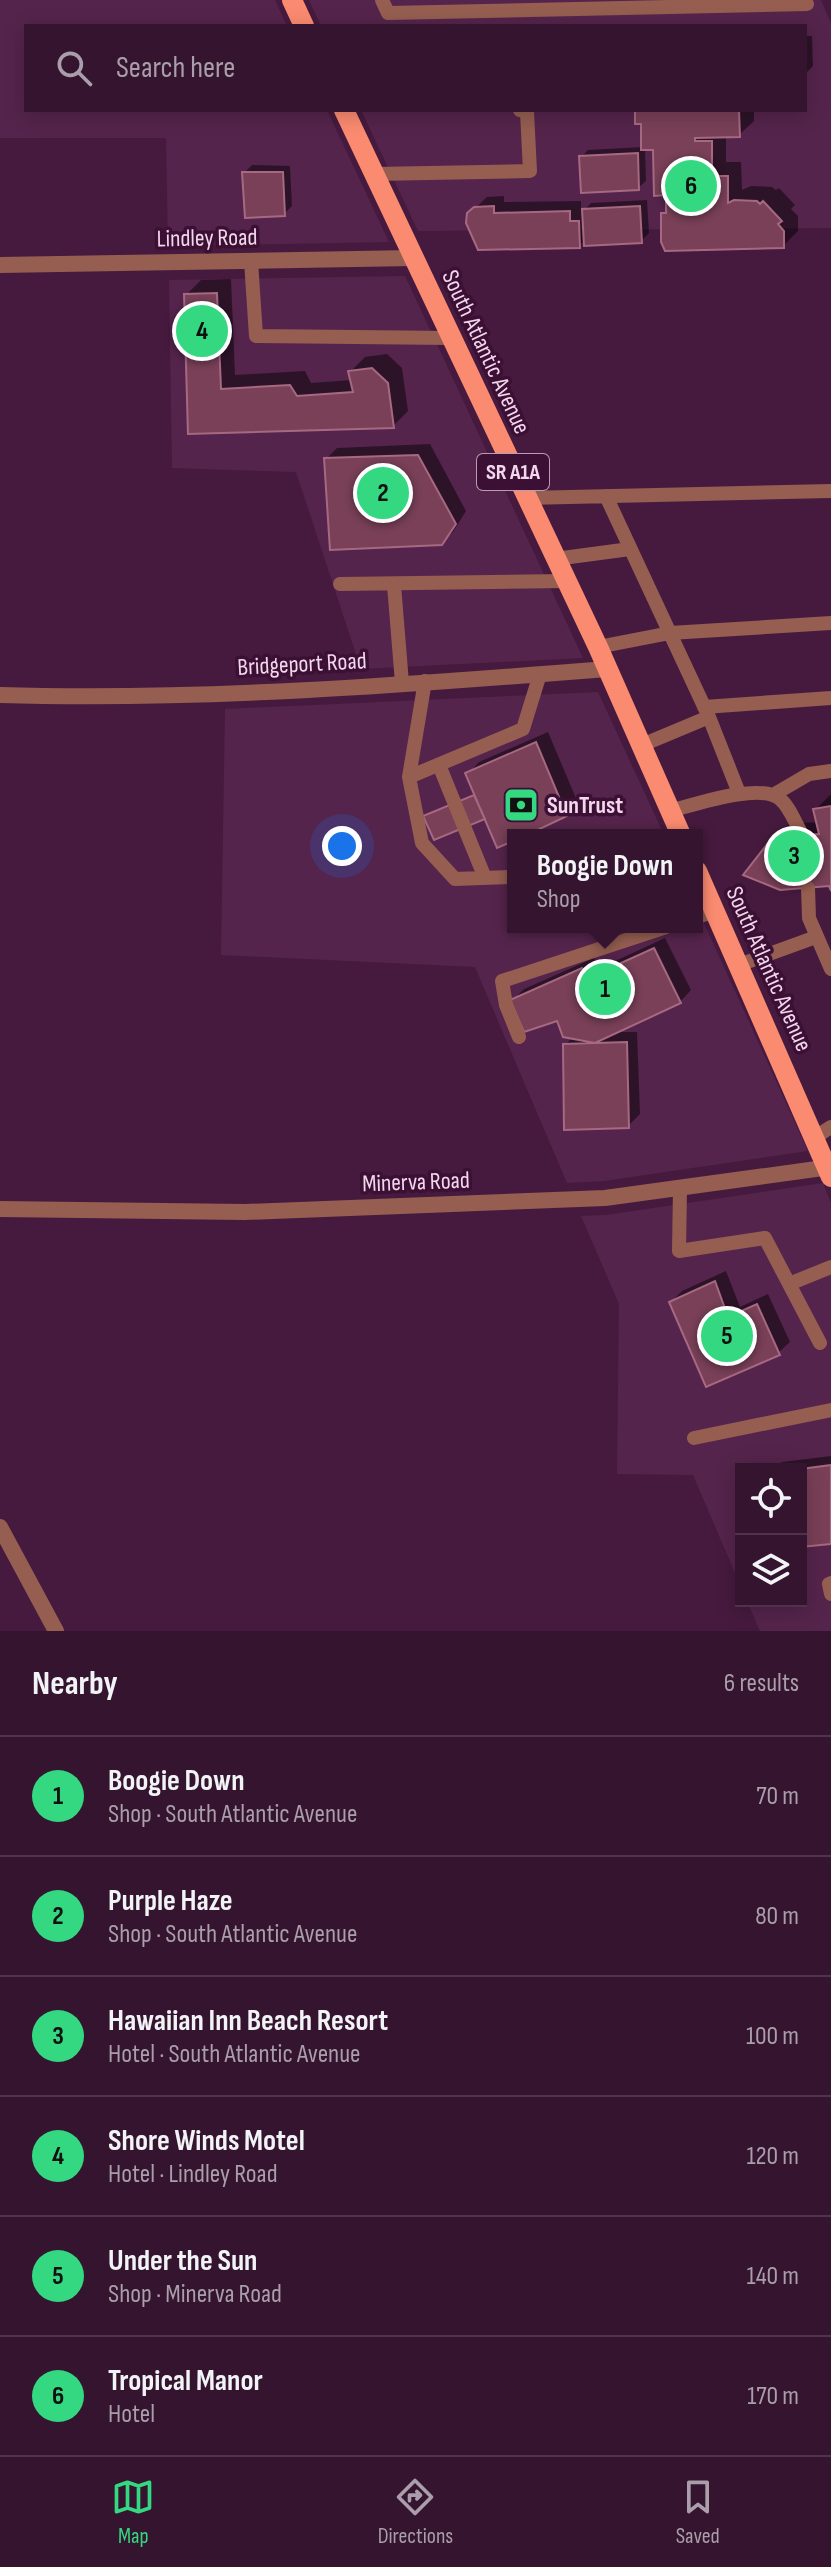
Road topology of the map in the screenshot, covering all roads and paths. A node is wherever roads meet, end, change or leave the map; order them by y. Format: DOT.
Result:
graph roads {
  1 [pos="292,0"];
  2 [pos="382,0"];
  3 [pos="807,4"];
  4 [pos="303,24"];
  5 [pos="345,112"];
  6 [pos="527,112"];
  7 [pos="374,174"];
  8 [pos="414,258"];
  9 [pos="251,261"];
  10 [pos="0,265"];
  11 [pos="451,338"];
  12 [pos="831,491"];
  13 [pos="606,496"];
  14 [pos="526,498"];
  15 [pos="630,549"];
  16 [pos="555,559"];
  17 [pos="566,581"];
  18 [pos="340,584"];
  19 [pos="394,585"];
  20 [pos="831,623"];
  21 [pos="670,633"];
  22 [pos="598,647"];
  23 [pos="607,669"];
  24 [pos="540,674"];
  25 [pos="425,681"];
  26 [pos="402,683"];
  27 [pos="0,695"];
  28 [pos="831,698"];
  29 [pos="706,712"];
  30 [pos="642,745"];
  31 [pos="439,765"];
  32 [pos="831,771"];
  33 [pos="409,777"];
  34 [pos="739,793"];
  35 [pos="773,795"];
  36 [pos="670,811"];
  37 [pos="678,829"];
  38 [pos="803,836"];
  39 [pos="507,877"];
  40 [pos="485,878"];
  41 [pos="808,888"];
  42 [pos="706,914"];
  43 [pos="648,933"];
  44 [pos="816,937"];
  45 [pos="739,965"];
  46 [pos="831,969"];
  47 [pos="519,1037"];
  48 [pos="822,1133"];
  49 [pos="829,1170"];
  50 [pos="680,1187"];
  51 [pos="0,1209"];
  52 [pos="831,1267"];
  53 [pos="789,1284"];
  54 [pos="820,1343"];
  55 [pos="831,1410"];
  56 [pos="694,1438"];
  57 [pos="0,1527"];
  58 [pos="831,1583"];
  59 [pos="831,1594"];
  60 [pos="56,1631"];
  1 -- 4 [label="main road"];
  2 -- 3 [label="lane"];
  5 -- 7 [label="main road, South Atlantic Avenue / SR A1A"];
  6 -- 7 [label="lane"];
  7 -- 8 [label="main road, South Atlantic Avenue / SR A1A"];
  8 -- 9 [label="street, Lindley Road"];
  8 -- 11 [label="main road, South Atlantic Avenue / SR A1A"];
  9 -- 10 [label="street, Lindley Road"];
  9 -- 11 [label="lane"];
  11 -- 14 [label="main road, South Atlantic Avenue / SR A1A"];
  12 -- 13 [label="lane"];
  13 -- 14 [label="lane"];
  13 -- 15 [label="lane"];
  14 -- 16 [label="main road, South Atlantic Avenue / SR A1A"];
  15 -- 16 [label="lane"];
  15 -- 21 [label="lane"];
  16 -- 17 [label="main road, South Atlantic Avenue / SR A1A"];
  17 -- 19 [label="lane"];
  17 -- 22 [label="main road, South Atlantic Avenue / SR A1A"];
  18 -- 19 [label="lane"];
  19 -- 26 [label="lane"];
  20 -- 21 [label="lane"];
  21 -- 22 [label="lane"];
  21 -- 29 [label="lane"];
  22 -- 23 [label="main road, South Atlantic Avenue / SR A1A"];
  23 -- 24 [label="street, Bridgeport Road"];
  23 -- 30 [label="main road, South Atlantic Avenue / SR A1A"];
  24 -- 25 [label="street, Bridgeport Road"];
  24 -- 31 [label="lane"];
  25 -- 26 [label="street, Bridgeport Road"];
  25 -- 33 [label="lane"];
  26 -- 27 [label="street, Bridgeport Road"];
  28 -- 29 [label="lane"];
  29 -- 30 [label="lane"];
  29 -- 34 [label="lane"];
  30 -- 36 [label="main road, South Atlantic Avenue / SR A1A"];
  31 -- 33 [label="lane"];
  31 -- 40 [label="lane"];
  32 -- 35 [label="lane"];
  33 -- 40 [label="lane"];
  34 -- 35 [label="lane"];
  34 -- 36 [label="lane"];
  35 -- 38 [label="lane"];
  36 -- 37 [label="main road, South Atlantic Avenue / SR A1A"];
  39 -- 40 [label="lane"];
  41 -- 44 [label="lane"];
  42 -- 45 [label="main road, South Atlantic Avenue"];
  43 -- 47 [label="lane"];
  44 -- 45 [label="lane"];
  44 -- 46 [label="lane"];
  45 -- 48 [label="main road, South Atlantic Avenue"];
  48 -- 49 [label="main road, South Atlantic Avenue"];
  49 -- 50 [label="street, Minerva Road"];
  50 -- 51 [label="street, Minerva Road"];
  50 -- 53 [label="lane"];
  52 -- 53 [label="lane"];
  53 -- 54 [label="lane"];
  55 -- 56 [label="lane"];
  57 -- 60 [label="street"];
  58 -- 59 [label="lane"];
}
